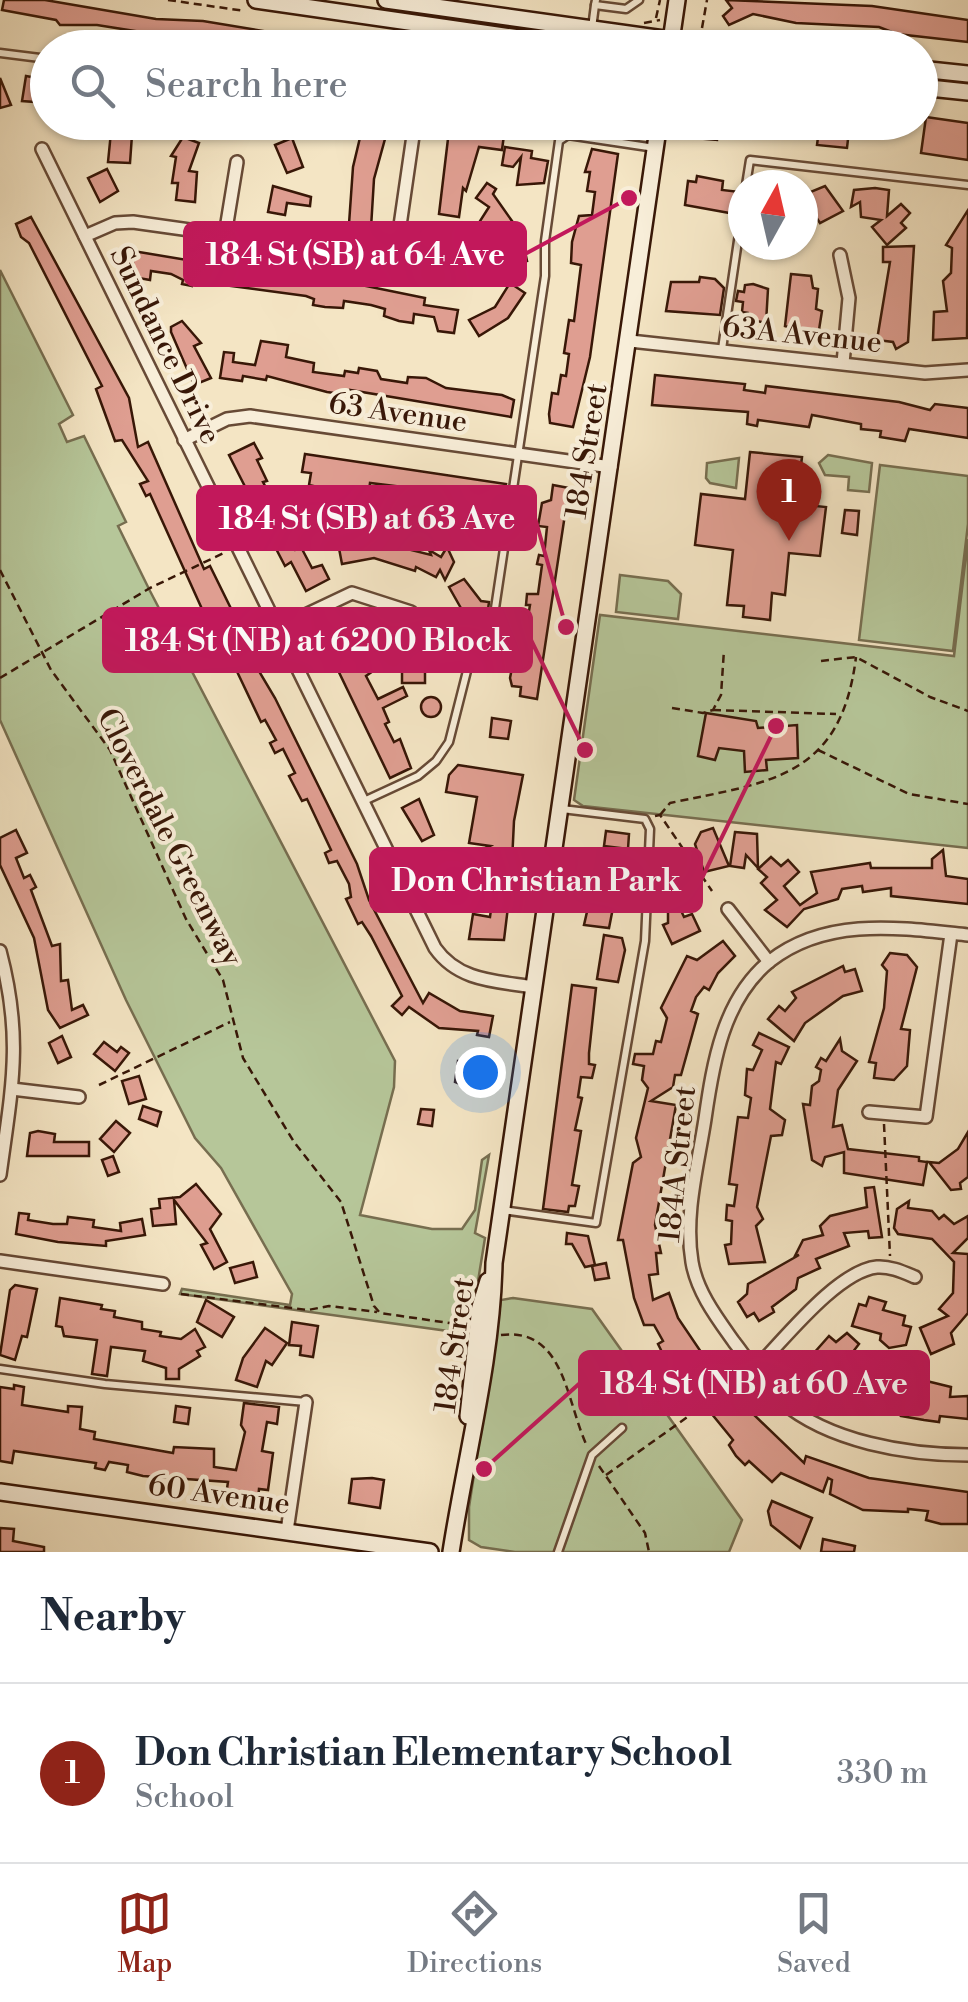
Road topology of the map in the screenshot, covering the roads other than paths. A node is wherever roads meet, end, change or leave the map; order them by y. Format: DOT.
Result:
graph roads {
  1 [pos="256,0"];
  2 [pos="386,0"];
  3 [pos="639,0"];
  4 [pos="677,0"];
  5 [pos="595,2"];
  6 [pos="430,25"];
  7 [pos="592,29"];
  8 [pos="429,30"];
  9 [pos="467,30"];
  10 [pos="597,30"];
  11 [pos="672,30"];
  12 [pos="0,53"];
  13 [pos="30,57"];
  14 [pos="938,71"];
  15 [pos="968,74"];
  16 [pos="938,89"];
  17 [pos="968,92"];
  18 [pos="412,140"];
  19 [pos="561,140"];
  20 [pos="602,140"];
  21 [pos="657,140"];
  22 [pos="656,148"];
  23 [pos="42,149"];
  24 [pos="237,162"];
  25 [pos="748,170"];
  26 [pos="968,185"];
  27 [pos="225,235"];
  28 [pos="85,236"];
  29 [pos="840,254"];
  30 [pos="395,260"];
  31 [pos="735,260"];
  32 [pos="460,268"];
  33 [pos="630,341"];
  34 [pos="722,350"];
  35 [pos="843,363"];
  36 [pos="968,370"];
  37 [pos="184,440"];
  38 [pos="518,454"];
  39 [pos="610,467"];
  40 [pos="411,612"];
  41 [pos="278,628"];
  42 [pos="363,802"];
  43 [pos="561,808"];
  44 [pos="728,909"];
  45 [pos="951,934"];
  46 [pos="968,936"];
  47 [pos="0,950"];
  48 [pos="769,962"];
  49 [pos="534,987"];
  50 [pos="12,1090"];
  51 [pos="79,1097"];
  52 [pos="869,1112"];
  53 [pos="0,1175"];
  54 [pos="502,1210"];
  55 [pos="0,1261"];
  56 [pos="915,1277"];
  57 [pos="163,1284"];
  58 [pos="0,1370"];
  59 [pos="750,1373"];
  60 [pos="306,1402"];
  61 [pos="622,1428"];
  62 [pos="968,1455"];
  63 [pos="0,1492"];
  64 [pos="287,1531"];
  65 [pos="430,1552"];
  66 [pos="450,1552"];
  67 [pos="558,1552"];
  1 -- 6 [label="main road"];
  2 -- 7 [label="main road"];
  3 -- 5 [label="lane"];
  4 -- 11 [label="main road"];
  5 -- 7 [label="lane"];
  6 -- 8 [label="street"];
  6 -- 9 [label="main road"];
  7 -- 10 [label="main road"];
  12 -- 13 [label="lane"];
  14 -- 15 [label="main road"];
  16 -- 17 [label="main road"];
  18 -- 30 [label="street"];
  19 -- 38 [label="lane"];
  20 -- 22 [label="lane"];
  21 -- 22 [label="main road, 184 Street"];
  22 -- 33 [label="main road, 184 Street"];
  23 -- 28 [label="street, Sundance Drive"];
  24 -- 27 [label="street"];
  25 -- 26 [label="lane"];
  27 -- 28 [label="street"];
  27 -- 30 [label="street"];
  28 -- 37 [label="street, Sundance Drive"];
  29 -- 35 [label="street"];
  30 -- 32 [label="street"];
  31 -- 34 [label="lane"];
  33 -- 34 [label="street, 63A Avenue"];
  33 -- 39 [label="main road, 184 Street"];
  34 -- 35 [label="street, 63A Avenue"];
  35 -- 36 [label="street, 63A Avenue"];
  37 -- 38 [label="street, 63 Avenue"];
  37 -- 41 [label="street, Sundance Drive"];
  38 -- 39 [label="street, 63 Avenue"];
  38 -- 42 [label="lane"];
  39 -- 43 [label="main road, 184 Street"];
  40 -- 41 [label="street"];
  41 -- 42 [label="street, Sundance Drive"];
  42 -- 49 [label="street, Sundance Drive"];
  43 -- 49 [label="main road, 184 Street"];
  43 -- 54 [label="lane"];
  44 -- 48 [label="street"];
  45 -- 46 [label="street"];
  45 -- 48 [label="street"];
  45 -- 52 [label="street"];
  47 -- 50 [label="street"];
  48 -- 59 [label="street, 184A Street"];
  49 -- 54 [label="main road, 184 Street"];
  50 -- 51 [label="street"];
  50 -- 53 [label="street"];
  54 -- 66 [label="main road, 184 Street"];
  55 -- 57 [label="street"];
  56 -- 59 [label="street"];
  58 -- 60 [label="lane"];
  59 -- 62 [label="street, 184A Street"];
  60 -- 64 [label="street"];
  61 -- 67 [label="lane"];
  63 -- 64 [label="main road, 60 Avenue"];
  64 -- 65 [label="main road, 60 Avenue"];
}
